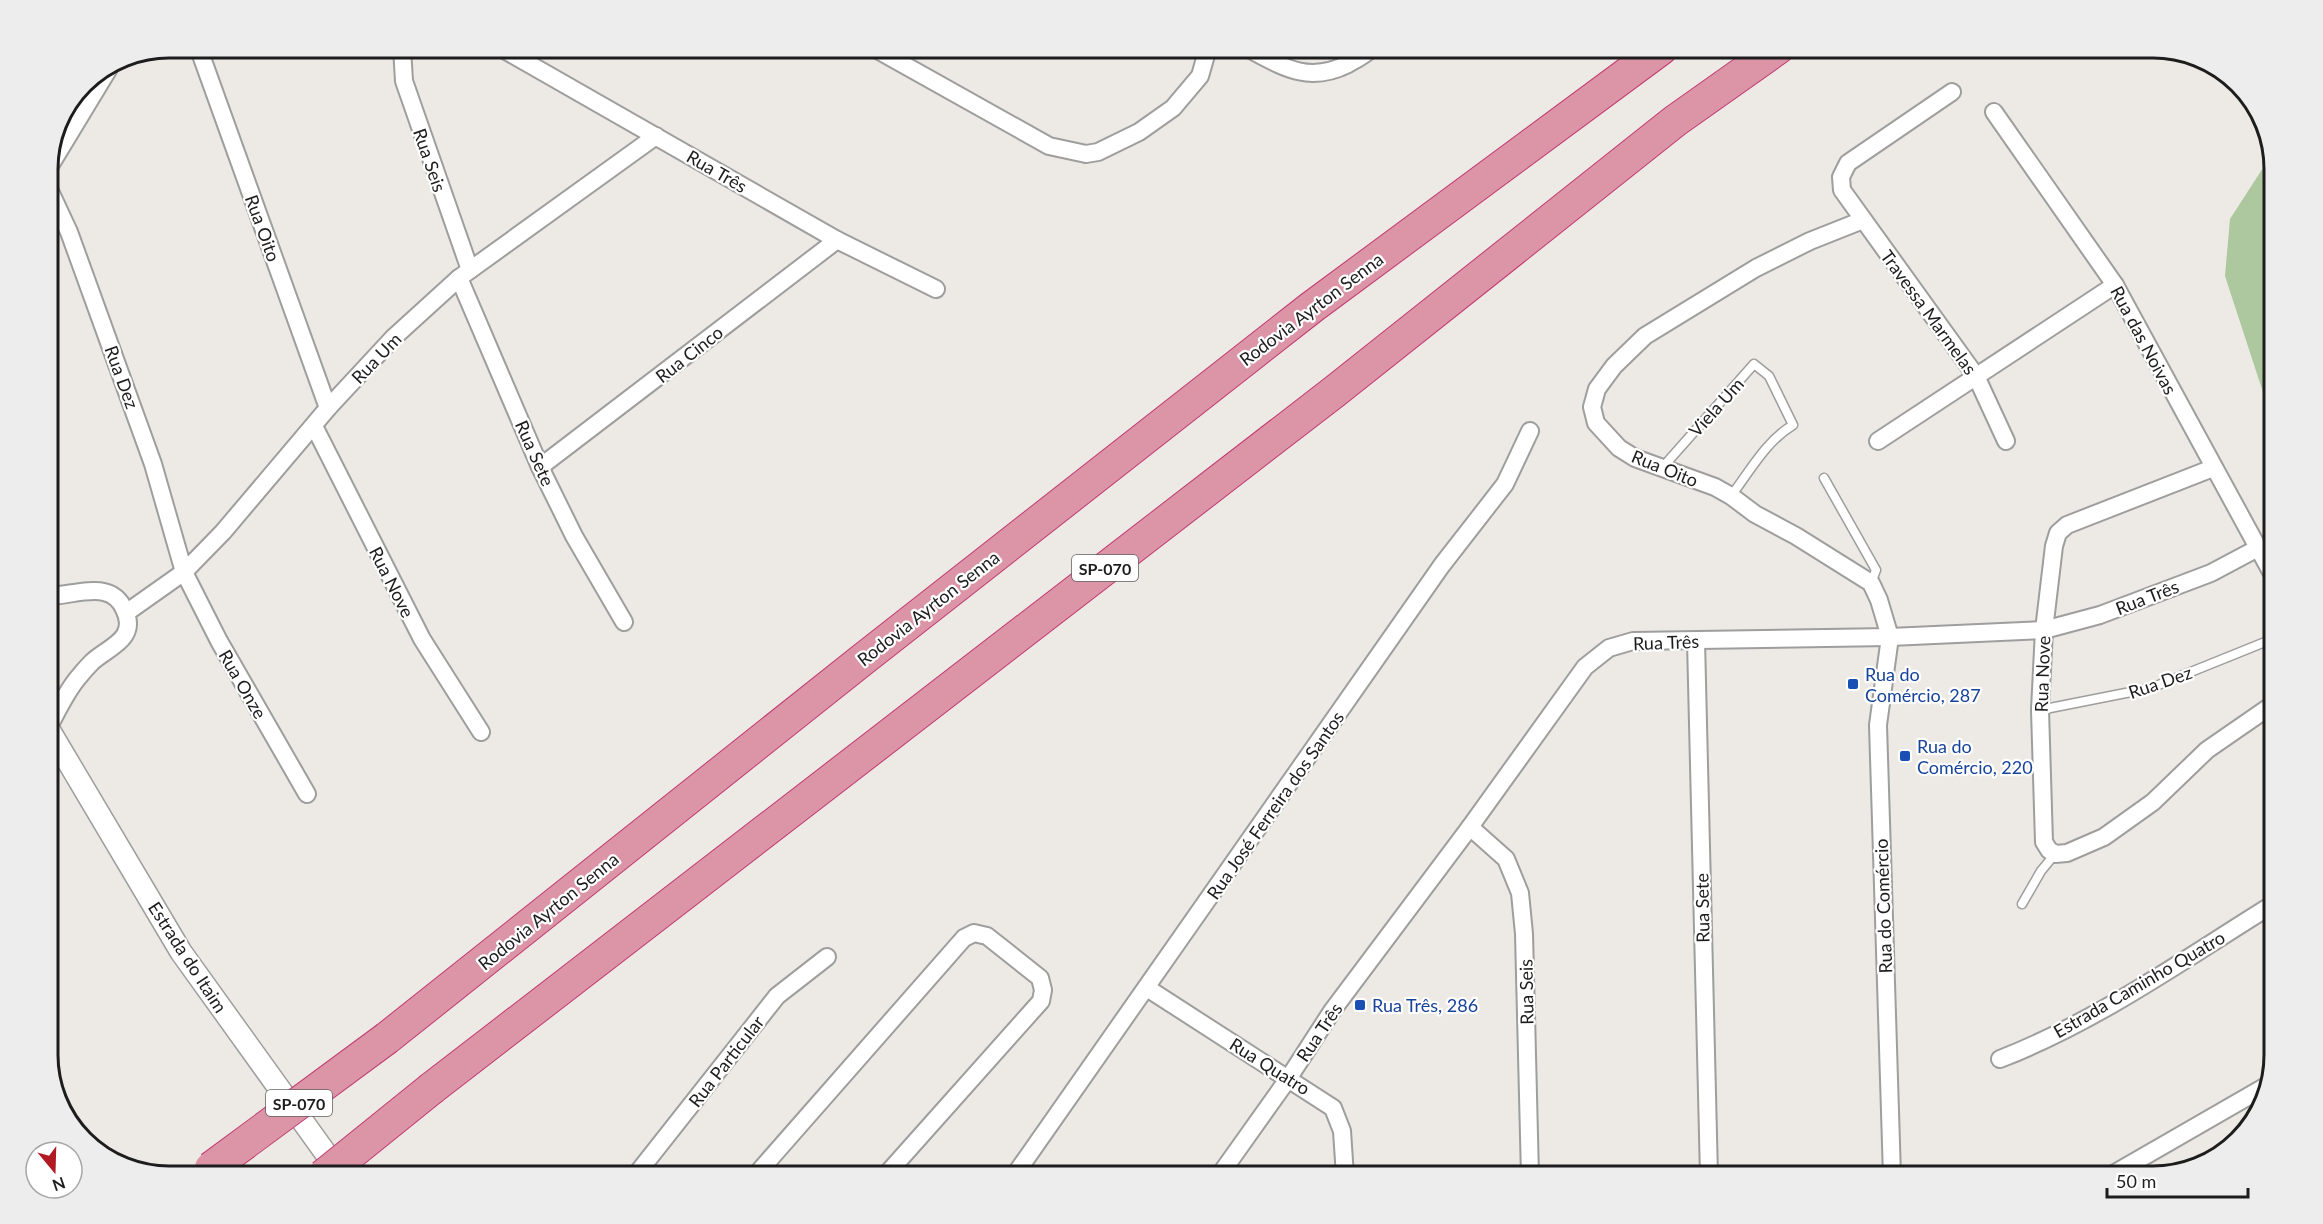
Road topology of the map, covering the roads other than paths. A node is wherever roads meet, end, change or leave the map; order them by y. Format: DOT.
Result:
graph roads {
  1 [pos="200,58"];
  2 [pos="403,58"];
  3 [pos="519,58"];
  4 [pos="892,58"];
  5 [pos="1205,58"];
  6 [pos="1266,58"];
  7 [pos="1359,58"];
  8 [pos="1648,58"];
  9 [pos="1764,58"];
  10 [pos="100,83"];
  11 [pos="1952,92"];
  12 [pos="1994,112"];
  13 [pos="656,136"];
  14 [pos="61,147"];
  15 [pos="59,211"];
  16 [pos="1863,220"];
  17 [pos="837,240"];
  18 [pos="465,274"];
  19 [pos="2115,285"];
  20 [pos="936,289"];
  21 [pos="1976,376"];
  22 [pos="328,408"];
  23 [pos="314,426"];
  24 [pos="1530,431"];
  25 [pos="1878,441"];
  26 [pos="2006,441"];
  27 [pos="540,467"];
  28 [pos="1662,468"];
  29 [pos="2213,468"];
  30 [pos="1824,478"];
  31 [pos="1731,496"];
  32 [pos="2258,548"];
  33 [pos="2264,559"];
  34 [pos="184,572"];
  35 [pos="1871,583"];
  36 [pos="59,595"];
  37 [pos="126,613"];
  38 [pos="624,622"];
  39 [pos="2044,630"];
  40 [pos="1890,637"];
  41 [pos="1696,641"];
  42 [pos="2264,642"];
  43 [pos="59,709"];
  44 [pos="2040,710"];
  45 [pos="2264,711"];
  46 [pos="481,732"];
  47 [pos="59,747"];
  48 [pos="307,794"];
  49 [pos="1470,827"];
  50 [pos="2055,854"];
  51 [pos="2022,904"];
  52 [pos="2264,910"];
  53 [pos="827,957"];
  54 [pos="1147,988"];
  55 [pos="2000,1059"];
  56 [pos="1288,1079"];
  57 [pos="2258,1091"];
  58 [pos="213,1166"];
  59 [pos="335,1166"];
  60 [pos="335,1166"];
  61 [pos="643,1166"];
  62 [pos="764,1166"];
  63 [pos="894,1166"];
  64 [pos="1021,1166"];
  65 [pos="1226,1166"];
  66 [pos="1344,1166"];
  67 [pos="1530,1166"];
  68 [pos="1709,1166"];
  69 [pos="1892,1166"];
  70 [pos="2127,1166"];
  1 -- 22 [label="street, Rua Oito"];
  2 -- 18 [label="street, Rua Seis"];
  3 -- 13 [label="street, Rua Três"];
  4 -- 5 [label="street"];
  6 -- 7 [label="street"];
  8 -- 58 [label="highway, Rodovia Ayrton Senna / SP-070, bridge"];
  9 -- 59 [label="highway, SP-070, bridge"];
  10 -- 14 [label="street"];
  11 -- 16 [label="street, Travessa Marmelas"];
  12 -- 19 [label="street, Rua das Noivas"];
  13 -- 17 [label="street, Rua Três"];
  13 -- 18 [label="street, Rua Um"];
  15 -- 34 [label="street, Rua Dez"];
  16 -- 21 [label="street, Travessa Marmelas"];
  16 -- 28 [label="street, Rua Oito"];
  17 -- 20 [label="street, Rua Três"];
  17 -- 27 [label="street, Rua Cinco"];
  18 -- 22 [label="street, Rua Um"];
  18 -- 27 [label="street, Rua Sete"];
  19 -- 21 [label="street"];
  19 -- 29 [label="street, Rua das Noivas"];
  21 -- 25 [label="street"];
  21 -- 26 [label="street, Travessa Marmelas"];
  22 -- 23 [label="street, Rua Um"];
  23 -- 34 [label="street, Rua Um"];
  23 -- 46 [label="street, Rua Nove"];
  24 -- 54 [label="street, Rua José Ferreira dos Santos"];
  27 -- 38 [label="street, Rua Sete"];
  28 -- 31 [label="street, Rua Oito"];
  28 -- 31 [label="lane, Viela Um"];
  29 -- 32 [label="street, Rua das Noivas"];
  29 -- 39 [label="street, Rua Nove"];
  30 -- 35 [label="lane"];
  31 -- 35 [label="street, Rua Oito"];
  32 -- 33 [label="street, Rua das Noivas"];
  32 -- 39 [label="street, Rua Três"];
  34 -- 37 [label="street, Rua Um"];
  34 -- 48 [label="street, Rua Onze"];
  35 -- 40 [label="street"];
  36 -- 37 [label="street"];
  37 -- 43 [label="street"];
  39 -- 40 [label="street, Rua Três"];
  39 -- 44 [label="street, Rua Nove"];
  40 -- 41 [label="street, Rua Três"];
  40 -- 69 [label="street, Rua do Comércio"];
  41 -- 49 [label="street, Rua Três"];
  41 -- 68 [label="street, Rua Sete"];
  42 -- 44 [label="lane, Rua Dez"];
  44 -- 50 [label="street, Rua Nove"];
  45 -- 50 [label="street"];
  47 -- 60 [label="street, Estrada do Itaim"];
  49 -- 56 [label="street, Rua Três"];
  49 -- 67 [label="street, Rua Seis"];
  50 -- 51 [label="lane"];
  52 -- 55 [label="street, Estrada Caminho Quatro"];
  53 -- 61 [label="street, Rua Particular"];
  54 -- 56 [label="street, Rua Quatro"];
  54 -- 64 [label="street, Rua José Ferreira dos Santos"];
  56 -- 65 [label="street, Rua Três"];
  56 -- 66 [label="street, Rua Quatro"];
  57 -- 70 [label="street"];
  62 -- 63 [label="street"];
}
